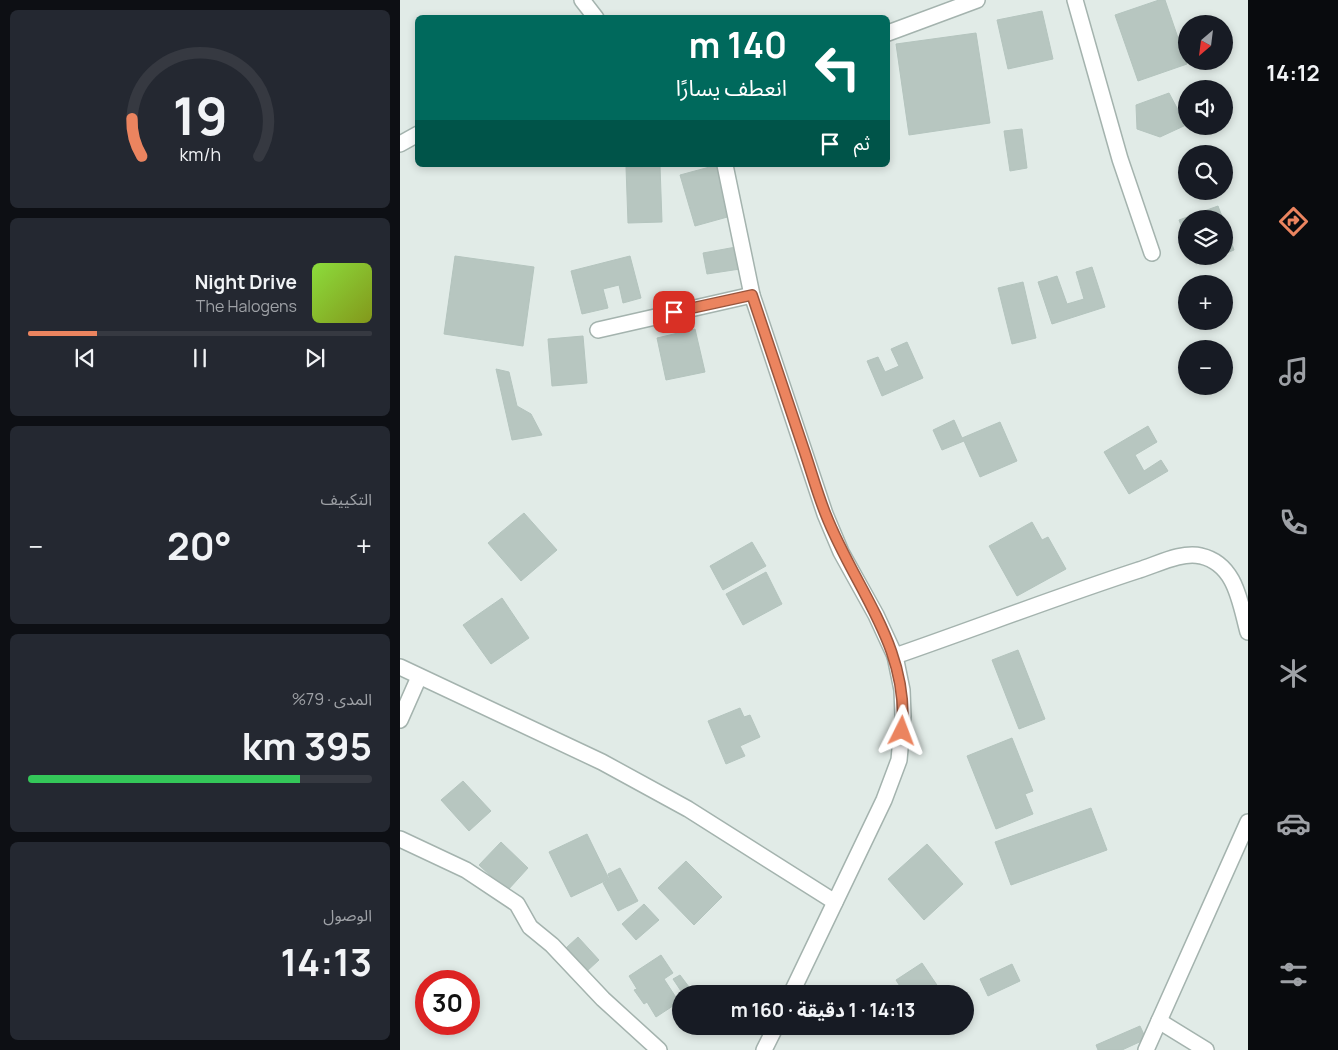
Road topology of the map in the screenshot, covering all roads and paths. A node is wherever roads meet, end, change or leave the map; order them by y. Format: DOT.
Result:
graph roads {
  1 [pos="582,0"];
  2 [pos="977,0"];
  3 [pos="1074,0"];
  4 [pos="594,15"];
  5 [pos="890,32"];
  6 [pos="415,136"];
  7 [pos="400,144"];
  8 [pos="725,167"];
  9 [pos="1152,253"];
  10 [pos="752,295"];
  11 [pos="598,330"];
  12 [pos="1248,632"];
  13 [pos="895,656"];
  14 [pos="400,667"];
  15 [pos="419,677"];
  16 [pos="400,720"];
  17 [pos="1248,822"];
  18 [pos="400,839"];
  19 [pos="835,902"];
  20 [pos="795,985"];
  21 [pos="1159,1022"];
  22 [pos="772,1035"];
  23 [pos="659,1050"];
  24 [pos="764,1050"];
  25 [pos="1146,1050"];
  26 [pos="1206,1050"];
  1 -- 4 [label="street"];
  2 -- 5 [label="street"];
  3 -- 9 [label="street"];
  6 -- 7 [label="street"];
  8 -- 10 [label="street"];
  10 -- 11 [label="street"];
  10 -- 13 [label="street"];
  12 -- 13 [label="street"];
  13 -- 19 [label="street"];
  14 -- 15 [label="street"];
  15 -- 16 [label="street"];
  15 -- 19 [label="street"];
  17 -- 21 [label="street"];
  18 -- 23 [label="street"];
  19 -- 20 [label="street"];
  21 -- 25 [label="street"];
  21 -- 26 [label="street"];
  22 -- 24 [label="street"];
}
